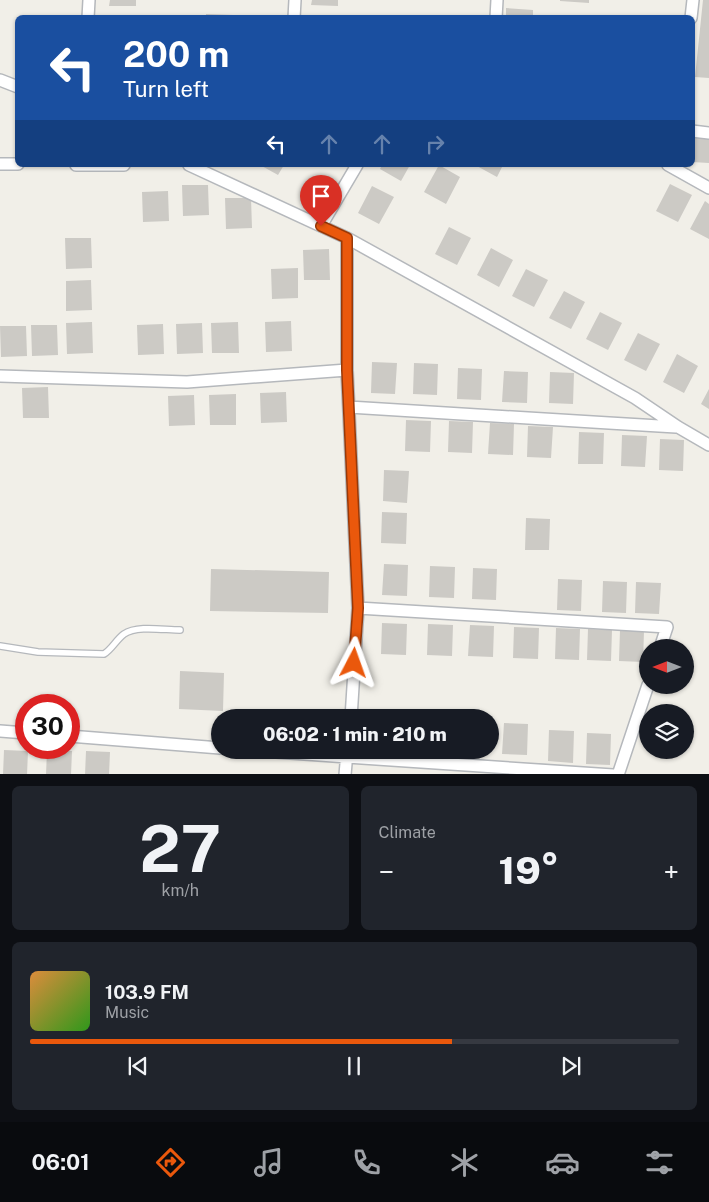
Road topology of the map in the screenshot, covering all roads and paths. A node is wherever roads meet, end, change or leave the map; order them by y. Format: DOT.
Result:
graph roads {
  1 [pos="89,0"];
  2 [pos="295,0"];
  3 [pos="497,0"];
  4 [pos="693,0"];
  5 [pos="88,15"];
  6 [pos="294,15"];
  7 [pos="496,15"];
  8 [pos="691,15"];
  9 [pos="0,80"];
  10 [pos="15,87"];
  11 [pos="695,131"];
  12 [pos="709,133"];
  13 [pos="0,164"];
  14 [pos="15,164"];
  15 [pos="192,167"];
  16 [pos="356,167"];
  17 [pos="674,167"];
  18 [pos="709,188"];
  19 [pos="321,226"];
  20 [pos="347,238"];
  21 [pos="347,370"];
  22 [pos="0,376"];
  23 [pos="349,407"];
  24 [pos="678,427"];
  25 [pos="709,445"];
  26 [pos="358,608"];
  27 [pos="180,630"];
  28 [pos="663,639"];
  29 [pos="0,646"];
  30 [pos="645,694"];
  31 [pos="351,709"];
  32 [pos="0,731"];
  33 [pos="15,732"];
  34 [pos="80,737"];
  35 [pos="211,747"];
  36 [pos="346,759"];
  37 [pos="414,759"];
  38 [pos="345,774"];
  39 [pos="614,774"];
  40 [pos="618,774"];
  1 -- 5 [label="street"];
  2 -- 6 [label="street"];
  3 -- 7 [label="street"];
  4 -- 8 [label="street"];
  9 -- 10 [label="street"];
  11 -- 12 [label="street"];
  13 -- 14 [label="street"];
  15 -- 19 [label="street"];
  16 -- 19 [label="street"];
  17 -- 18 [label="street"];
  19 -- 20 [label="street"];
  20 -- 21 [label="street"];
  20 -- 24 [label="street"];
  21 -- 22 [label="street"];
  21 -- 23 [label="street"];
  23 -- 24 [label="street"];
  23 -- 26 [label="street"];
  24 -- 25 [label="street"];
  26 -- 28 [label="street"];
  26 -- 31 [label="street"];
  27 -- 29 [label="lane"];
  30 -- 40 [label="street"];
  32 -- 33 [label="street"];
  34 -- 35 [label="street"];
  36 -- 38 [label="street"];
  37 -- 39 [label="street"];
}
